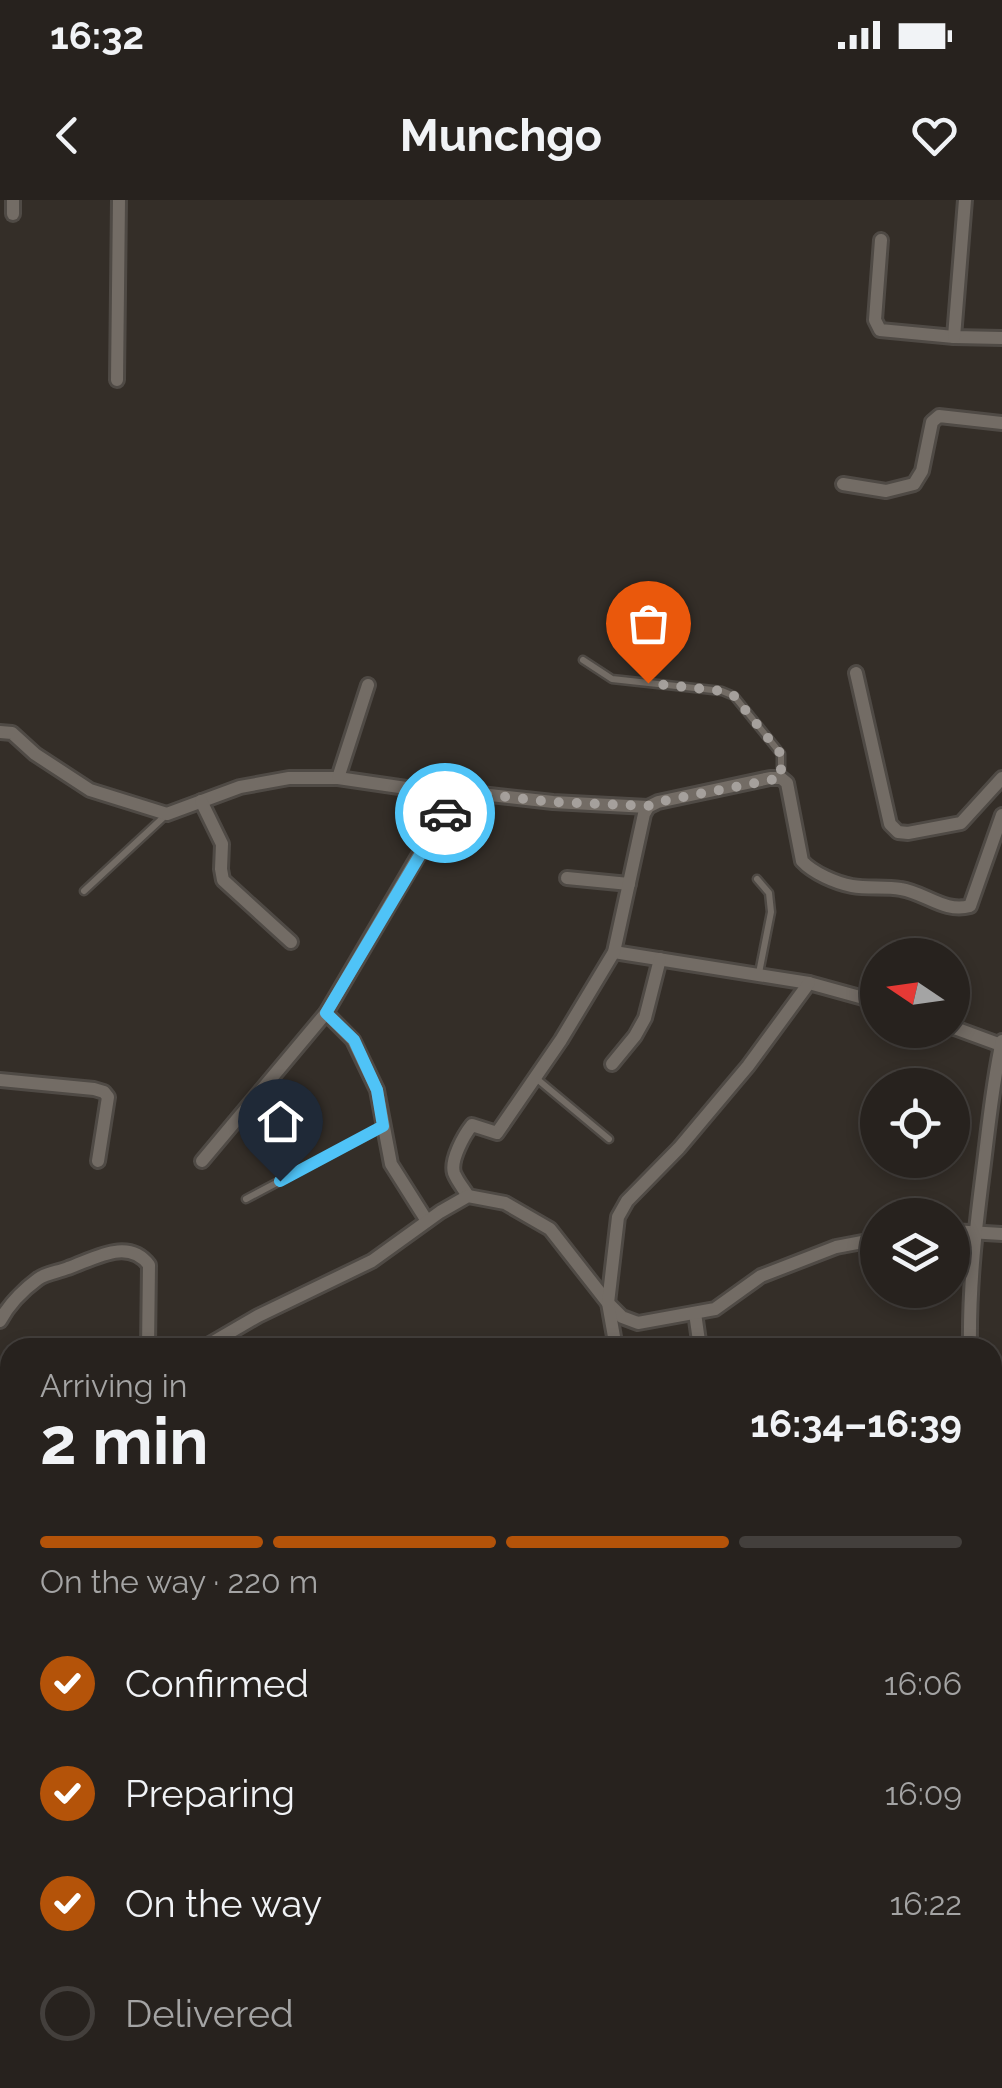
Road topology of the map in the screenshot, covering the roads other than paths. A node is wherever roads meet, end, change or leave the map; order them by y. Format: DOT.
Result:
graph roads {
  1 [pos="119,200"];
  2 [pos="965,200"];
  3 [pos="881,240"];
  4 [pos="954,337"];
  5 [pos="1002,338"];
  6 [pos="116,380"];
  7 [pos="1002,423"];
  8 [pos="843,484"];
  9 [pos="583,660"];
  10 [pos="856,673"];
  11 [pos="368,685"];
  12 [pos="0,732"];
  13 [pos="338,778"];
  14 [pos="781,778"];
  15 [pos="1002,778"];
  16 [pos="454,795"];
  17 [pos="201,801"];
  18 [pos="648,806"];
  19 [pos="168,814"];
  20 [pos="1002,815"];
  21 [pos="566,878"];
  22 [pos="757,879"];
  23 [pos="629,884"];
  24 [pos="84,891"];
  25 [pos="291,942"];
  26 [pos="614,952"];
  27 [pos="660,959"];
  28 [pos="759,974"];
  29 [pos="808,984"];
  30 [pos="860,997"];
  31 [pos="326,1013"];
  32 [pos="970,1035"];
  33 [pos="1001,1050"];
  34 [pos="612,1064"];
  35 [pos="535,1077"];
  36 [pos="0,1080"];
  37 [pos="383,1126"];
  38 [pos="608,1139"];
  39 [pos="98,1161"];
  40 [pos="202,1161"];
  41 [pos="468,1196"];
  42 [pos="246,1199"];
  43 [pos="427,1222"];
  44 [pos="970,1232"];
  45 [pos="975,1232"];
  46 [pos="1002,1234"];
  47 [pos="860,1243"];
  48 [pos="608,1303"];
  49 [pos="695,1313"];
  50 [pos="0,1322"];
  51 [pos="148,1338"];
  52 [pos="220,1338"];
  53 [pos="614,1338"];
  54 [pos="699,1338"];
  55 [pos="970,1338"];
  1 -- 6 [label="street"];
  2 -- 4 [label="street"];
  3 -- 4 [label="street"];
  4 -- 5 [label="street"];
  7 -- 8 [label="street"];
  9 -- 14 [label="lane"];
  10 -- 15 [label="street"];
  11 -- 13 [label="street"];
  12 -- 19 [label="street"];
  13 -- 16 [label="street"];
  13 -- 17 [label="street"];
  14 -- 18 [label="street"];
  14 -- 20 [label="street"];
  16 -- 18 [label="street"];
  16 -- 31 [label="street"];
  17 -- 19 [label="street"];
  17 -- 25 [label="street"];
  18 -- 23 [label="street"];
  19 -- 24 [label="lane"];
  21 -- 23 [label="street"];
  22 -- 28 [label="lane"];
  23 -- 26 [label="street"];
  26 -- 27 [label="street"];
  26 -- 35 [label="street"];
  27 -- 28 [label="street"];
  27 -- 34 [label="street"];
  28 -- 29 [label="street"];
  29 -- 30 [label="street"];
  29 -- 48 [label="street"];
  31 -- 37 [label="street"];
  31 -- 40 [label="street"];
  32 -- 33 [label="street"];
  33 -- 45 [label="street"];
  35 -- 38 [label="lane"];
  35 -- 41 [label="street"];
  36 -- 39 [label="street"];
  37 -- 42 [label="lane"];
  37 -- 43 [label="street"];
  41 -- 43 [label="street"];
  41 -- 48 [label="street"];
  43 -- 52 [label="street"];
  44 -- 45 [label="street"];
  45 -- 46 [label="street"];
  45 -- 55 [label="street"];
  47 -- 49 [label="street"];
  48 -- 49 [label="street"];
  48 -- 53 [label="street"];
  49 -- 54 [label="street"];
  50 -- 51 [label="street"];
}
